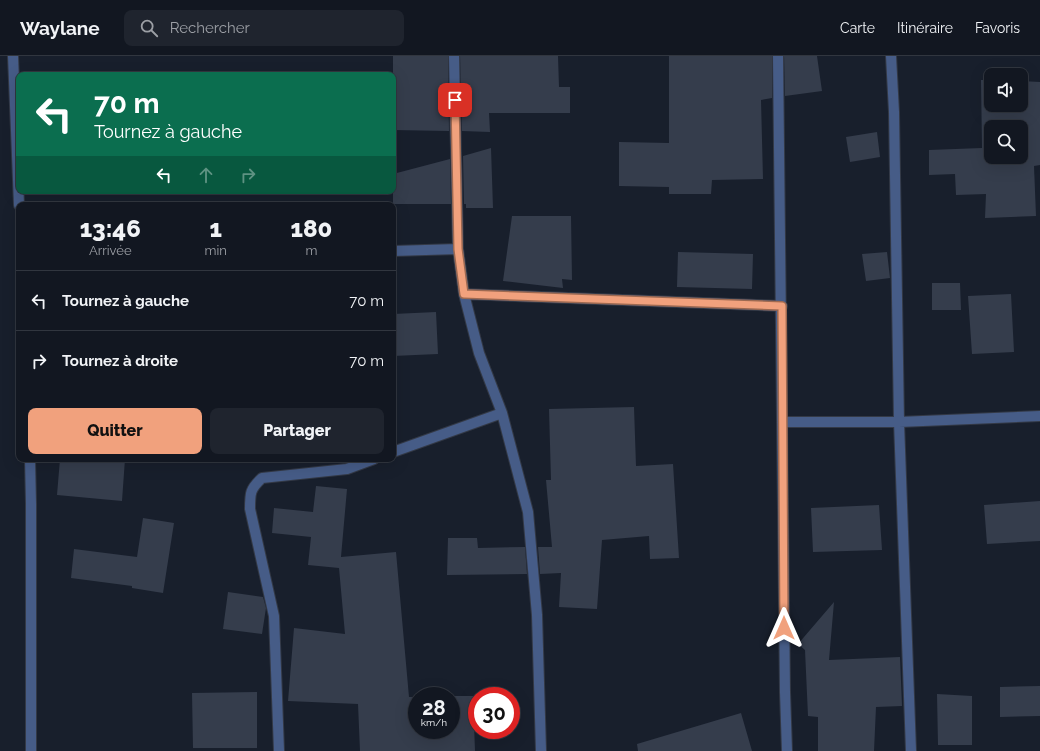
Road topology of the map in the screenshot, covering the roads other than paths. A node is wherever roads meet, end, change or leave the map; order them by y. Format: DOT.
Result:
graph roads {
  1 [pos="13,56"];
  2 [pos="454,56"];
  3 [pos="778,56"];
  4 [pos="891,56"];
  5 [pos="16,120"];
  6 [pos="458,249"];
  7 [pos="396,252"];
  8 [pos="464,294"];
  9 [pos="782,306"];
  10 [pos="502,413"];
  11 [pos="1040,416"];
  12 [pos="783,422"];
  13 [pos="898,422"];
  14 [pos="396,451"];
  15 [pos="30,462"];
  16 [pos="366,462"];
  17 [pos="31,751"];
  18 [pos="279,751"];
  19 [pos="541,751"];
  20 [pos="787,751"];
  21 [pos="911,751"];
  1 -- 5 [label="street"];
  2 -- 6 [label="street"];
  3 -- 9 [label="street"];
  4 -- 13 [label="street"];
  6 -- 7 [label="street"];
  6 -- 8 [label="street"];
  8 -- 9 [label="street"];
  8 -- 10 [label="street"];
  9 -- 12 [label="street"];
  10 -- 14 [label="street"];
  10 -- 19 [label="street"];
  11 -- 13 [label="street"];
  12 -- 13 [label="street"];
  12 -- 20 [label="street"];
  13 -- 21 [label="street"];
  15 -- 17 [label="street"];
  16 -- 18 [label="street"];
}
